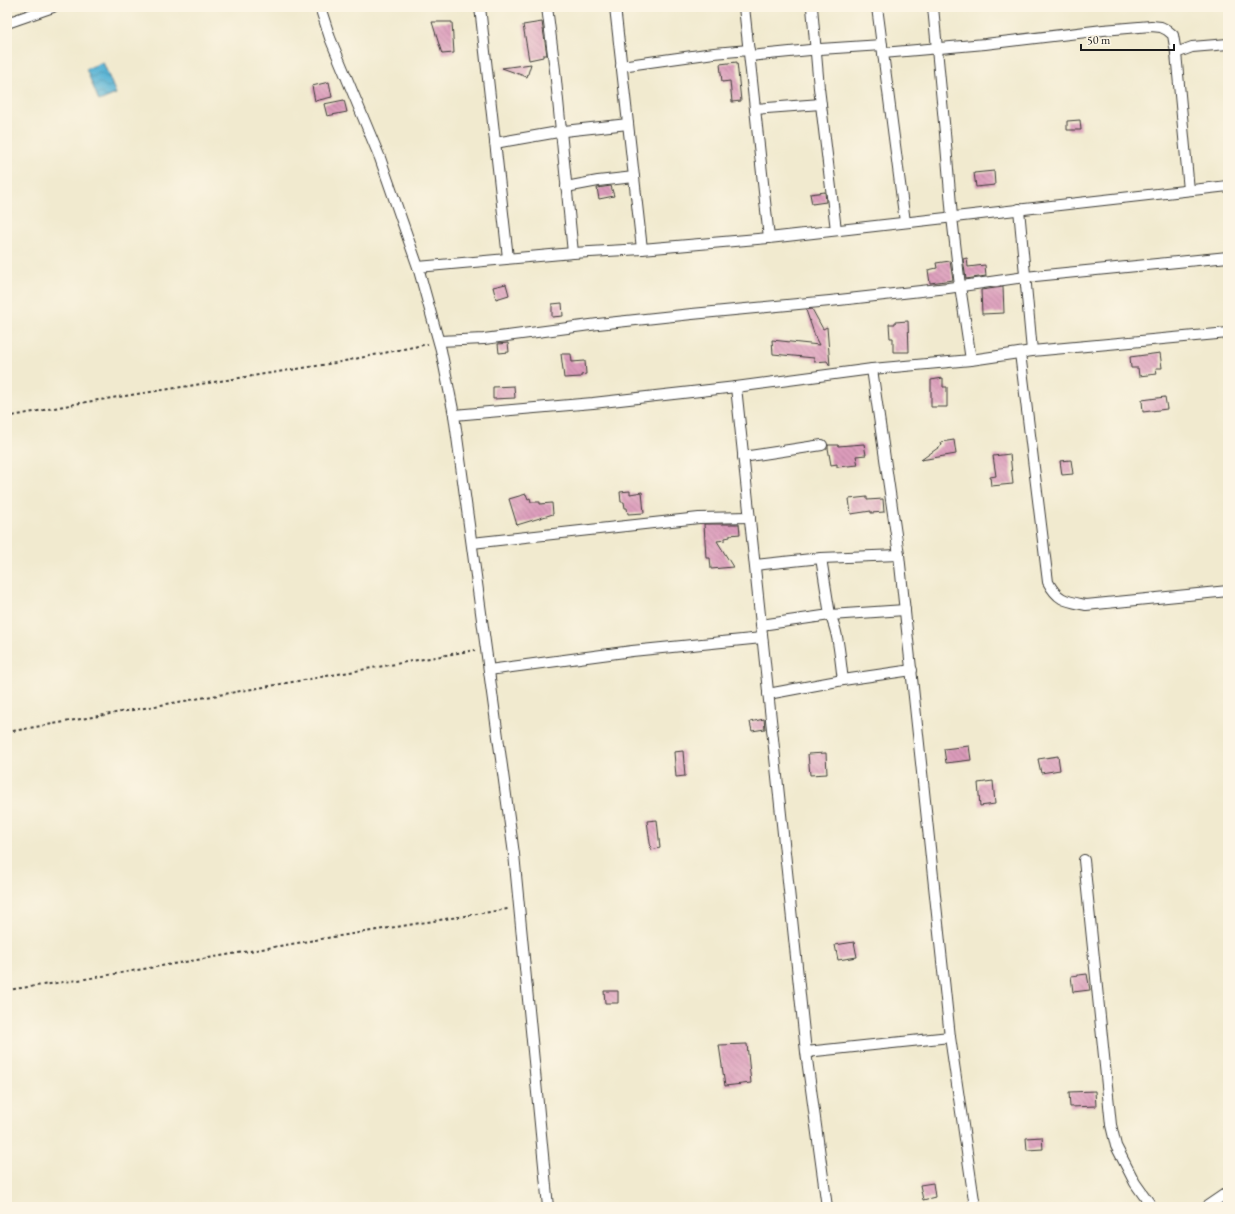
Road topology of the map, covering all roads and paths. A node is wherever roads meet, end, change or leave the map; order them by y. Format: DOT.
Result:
graph roads {
  1 [pos="53,7"];
  2 [pos="320,7"];
  3 [pos="480,7"];
  4 [pos="547,7"];
  5 [pos="615,7"];
  6 [pos="744,7"];
  7 [pos="812,7"];
  8 [pos="877,7"];
  9 [pos="933,7"];
  10 [pos="7,23"];
  11 [pos="1228,44"];
  12 [pos="937,48"];
  13 [pos="816,49"];
  14 [pos="882,49"];
  15 [pos="750,53"];
  16 [pos="1176,53"];
  17 [pos="621,66"];
  18 [pos="821,104"];
  19 [pos="755,109"];
  20 [pos="628,124"];
  21 [pos="561,132"];
  22 [pos="495,143"];
  23 [pos="634,177"];
  24 [pos="1228,186"];
  25 [pos="566,187"];
  26 [pos="1189,190"];
  27 [pos="1019,209"];
  28 [pos="952,217"];
  29 [pos="905,222"];
  30 [pos="836,230"];
  31 [pos="769,238"];
  32 [pos="642,249"];
  33 [pos="573,253"];
  34 [pos="1228,257"];
  35 [pos="508,258"];
  36 [pos="418,267"];
  37 [pos="1025,277"];
  38 [pos="960,286"];
  39 [pos="1228,333"];
  40 [pos="439,341"];
  41 [pos="1032,351"];
  42 [pos="1020,352"];
  43 [pos="971,360"];
  44 [pos="872,369"];
  45 [pos="736,387"];
  46 [pos="454,415"];
  47 [pos="7,417"];
  48 [pos="822,445"];
  49 [pos="743,457"];
  50 [pos="750,517"];
  51 [pos="472,543"];
  52 [pos="899,555"];
  53 [pos="821,558"];
  54 [pos="755,564"];
  55 [pos="1228,591"];
  56 [pos="905,610"];
  57 [pos="830,615"];
  58 [pos="761,625"];
  59 [pos="762,638"];
  60 [pos="486,648"];
  61 [pos="489,670"];
  62 [pos="912,670"];
  63 [pos="843,680"];
  64 [pos="768,694"];
  65 [pos="7,732"];
  66 [pos="1084,860"];
  67 [pos="519,908"];
  68 [pos="7,990"];
  69 [pos="950,1038"];
  70 [pos="806,1052"];
  71 [pos="1228,1192"];
  72 [pos="548,1207"];
  73 [pos="827,1207"];
  74 [pos="975,1207"];
  75 [pos="1152,1207"];
  76 [pos="1206,1207"];
  1 -- 10 [label="street"];
  2 -- 36 [label="street"];
  3 -- 22 [label="street"];
  4 -- 21 [label="street"];
  5 -- 17 [label="street"];
  6 -- 15 [label="street"];
  7 -- 13 [label="street"];
  8 -- 14 [label="street"];
  9 -- 12 [label="street"];
  11 -- 16 [label="street"];
  12 -- 14 [label="street"];
  12 -- 16 [label="street"];
  12 -- 28 [label="street"];
  13 -- 14 [label="street"];
  13 -- 15 [label="street"];
  13 -- 18 [label="street"];
  14 -- 29 [label="street"];
  15 -- 17 [label="street"];
  15 -- 19 [label="street"];
  16 -- 26 [label="street"];
  17 -- 20 [label="street"];
  18 -- 19 [label="street"];
  18 -- 30 [label="street"];
  19 -- 31 [label="street"];
  20 -- 21 [label="street"];
  20 -- 23 [label="street"];
  21 -- 22 [label="street"];
  21 -- 25 [label="street"];
  22 -- 35 [label="street"];
  23 -- 25 [label="street"];
  23 -- 32 [label="street"];
  24 -- 26 [label="street"];
  25 -- 33 [label="street"];
  26 -- 27 [label="street"];
  27 -- 28 [label="street"];
  27 -- 37 [label="street"];
  28 -- 29 [label="street"];
  28 -- 38 [label="street"];
  29 -- 30 [label="street"];
  30 -- 31 [label="street"];
  31 -- 32 [label="street"];
  32 -- 33 [label="street"];
  33 -- 35 [label="street"];
  34 -- 37 [label="street"];
  35 -- 36 [label="street"];
  36 -- 40 [label="street"];
  37 -- 38 [label="street"];
  37 -- 41 [label="street"];
  38 -- 40 [label="street"];
  38 -- 43 [label="street"];
  39 -- 41 [label="street"];
  40 -- 46 [label="street"];
  40 -- 47 [label="path"];
  41 -- 42 [label="street"];
  42 -- 43 [label="street"];
  42 -- 55 [label="street"];
  43 -- 44 [label="street"];
  44 -- 45 [label="street"];
  44 -- 52 [label="street"];
  45 -- 46 [label="street"];
  45 -- 49 [label="street"];
  46 -- 51 [label="street"];
  48 -- 49 [label="street"];
  49 -- 50 [label="street"];
  50 -- 51 [label="street"];
  50 -- 54 [label="street"];
  51 -- 60 [label="street"];
  52 -- 53 [label="street"];
  52 -- 56 [label="street"];
  53 -- 54 [label="street"];
  53 -- 57 [label="street"];
  54 -- 58 [label="street"];
  56 -- 57 [label="street"];
  56 -- 62 [label="street"];
  57 -- 58 [label="street"];
  57 -- 63 [label="street"];
  58 -- 59 [label="street"];
  59 -- 61 [label="street"];
  59 -- 64 [label="street"];
  60 -- 61 [label="street"];
  60 -- 65 [label="path"];
  61 -- 67 [label="street"];
  62 -- 63 [label="street"];
  62 -- 69 [label="street"];
  63 -- 64 [label="street"];
  64 -- 70 [label="street"];
  66 -- 75 [label="street"];
  67 -- 68 [label="path"];
  67 -- 72 [label="street"];
  69 -- 70 [label="street"];
  69 -- 74 [label="street"];
  70 -- 73 [label="street"];
  71 -- 76 [label="street"];
}
